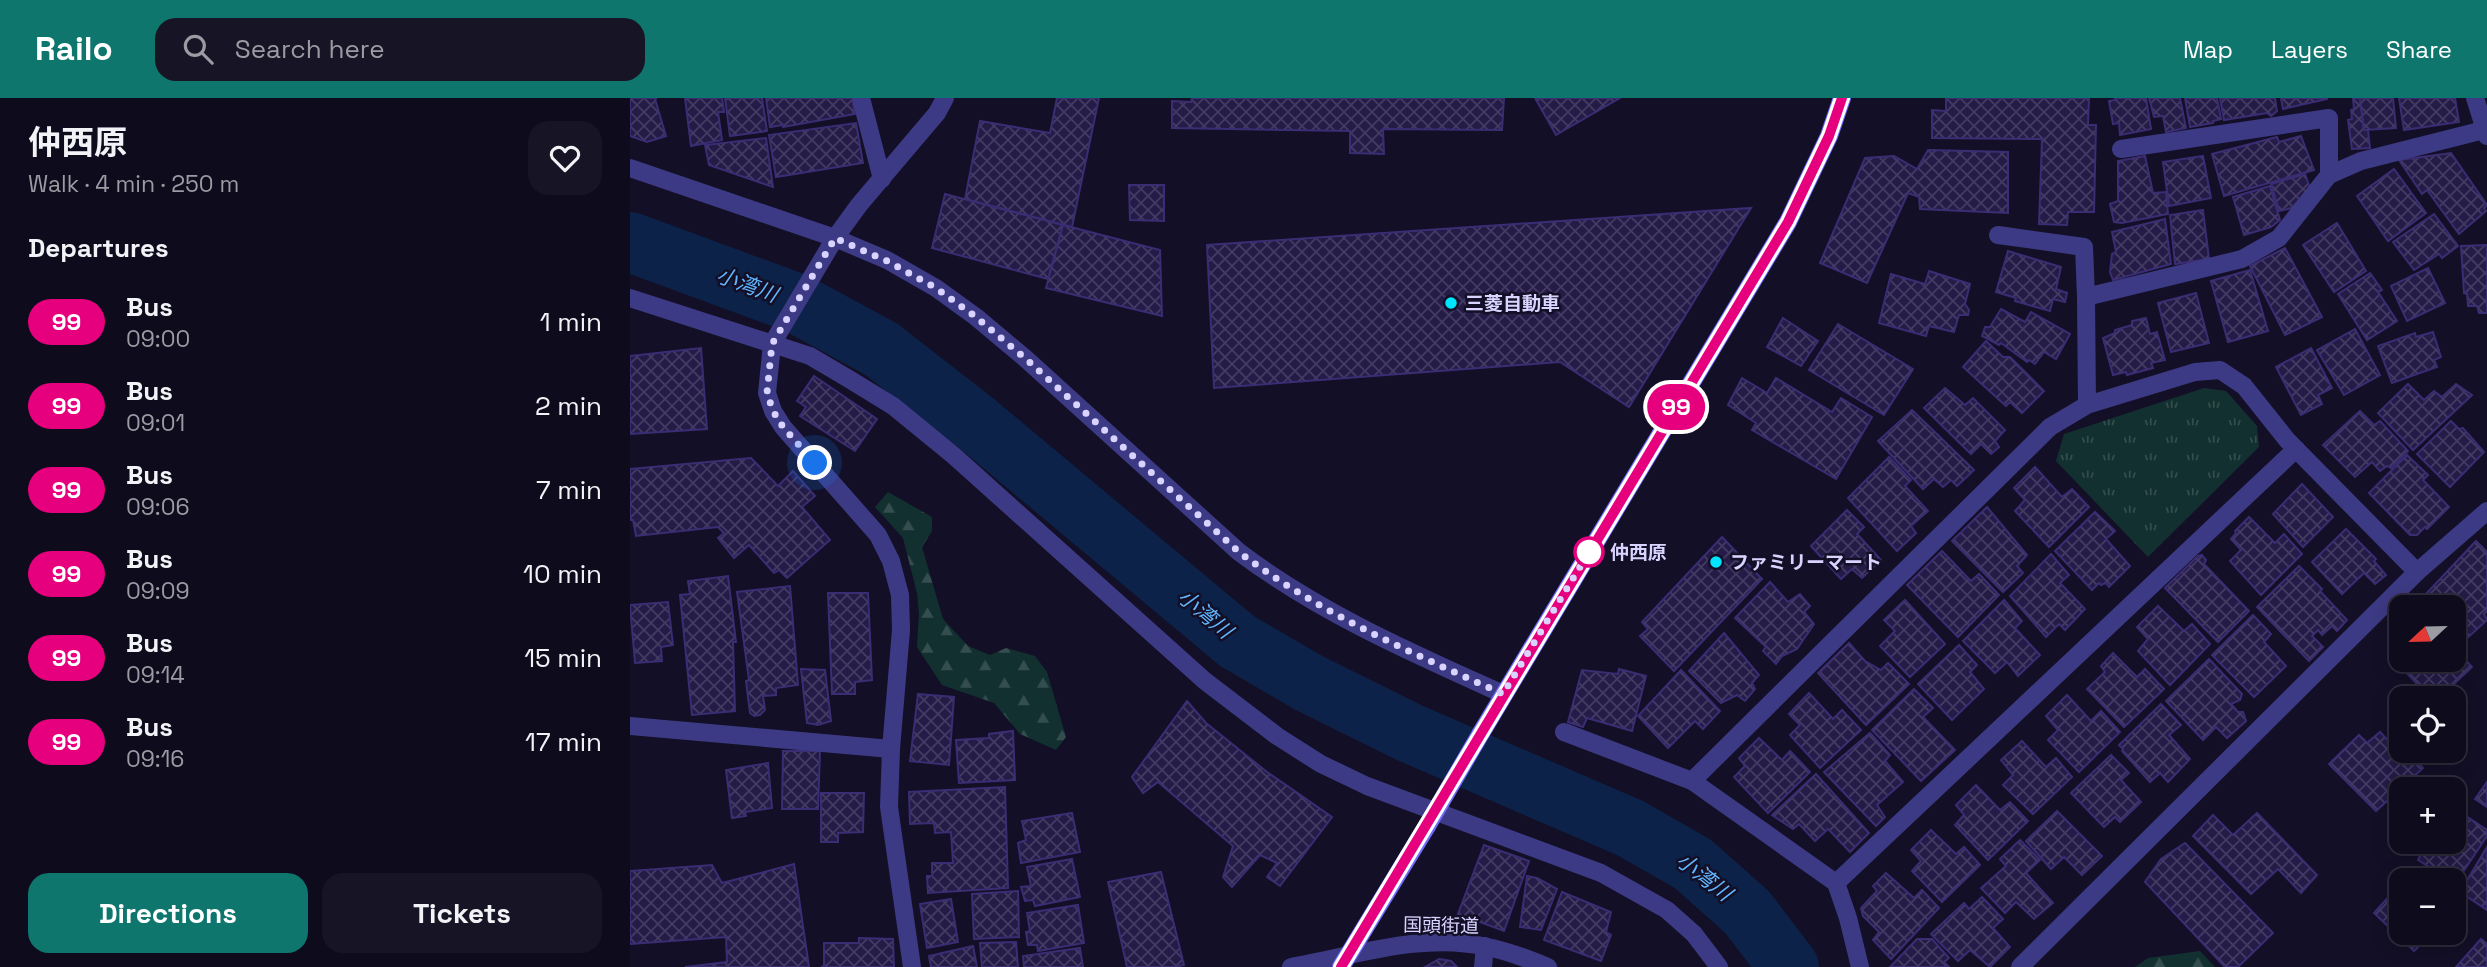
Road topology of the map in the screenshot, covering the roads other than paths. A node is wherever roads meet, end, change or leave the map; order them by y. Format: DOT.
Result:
graph roads {
  1 [pos="861,98"];
  2 [pos="945,98"];
  3 [pos="1842,98"];
  4 [pos="2475,98"];
  5 [pos="2485,133"];
  6 [pos="2121,149"];
  7 [pos="630,168"];
  8 [pos="2329,175"];
  9 [pos="882,179"];
  10 [pos="1998,235"];
  11 [pos="835,238"];
  12 [pos="2086,297"];
  13 [pos="630,298"];
  14 [pos="772,344"];
  15 [pos="2087,405"];
  16 [pos="2296,449"];
  17 [pos="2487,511"];
  18 [pos="2417,572"];
  19 [pos="1503,694"];
  20 [pos="630,726"];
  21 [pos="1564,732"];
  22 [pos="891,749"];
  23 [pos="1692,781"];
  24 [pos="1836,883"];
  25 [pos="1485,946"];
  26 [pos="1345,961"];
  27 [pos="912,967"];
  28 [pos="1291,967"];
  29 [pos="1483,967"];
  30 [pos="1548,967"];
  31 [pos="1720,967"];
  32 [pos="1860,967"];
  33 [pos="2020,967"];
  1 -- 9 [label="street"];
  2 -- 9 [label="street"];
  3 -- 19 [label="street"];
  4 -- 5 [label="street"];
  5 -- 8 [label="street"];
  6 -- 8 [label="street"];
  7 -- 11 [label="street"];
  8 -- 12 [label="street"];
  9 -- 11 [label="street"];
  10 -- 12 [label="street"];
  11 -- 14 [label="street"];
  11 -- 19 [label="street"];
  12 -- 15 [label="street"];
  13 -- 14 [label="street"];
  14 -- 22 [label="street"];
  14 -- 31 [label="street"];
  15 -- 16 [label="street"];
  15 -- 23 [label="street"];
  16 -- 18 [label="street"];
  16 -- 24 [label="street"];
  17 -- 18 [label="street"];
  18 -- 33 [label="street"];
  19 -- 26 [label="street, bridge"];
  20 -- 22 [label="street"];
  21 -- 23 [label="street"];
  22 -- 27 [label="street"];
  23 -- 24 [label="street"];
  24 -- 32 [label="street"];
  25 -- 26 [label="street, 国頭街道"];
  25 -- 29 [label="street"];
  25 -- 30 [label="street, 国頭街道"];
  26 -- 28 [label="street, 国頭街道"];
}
